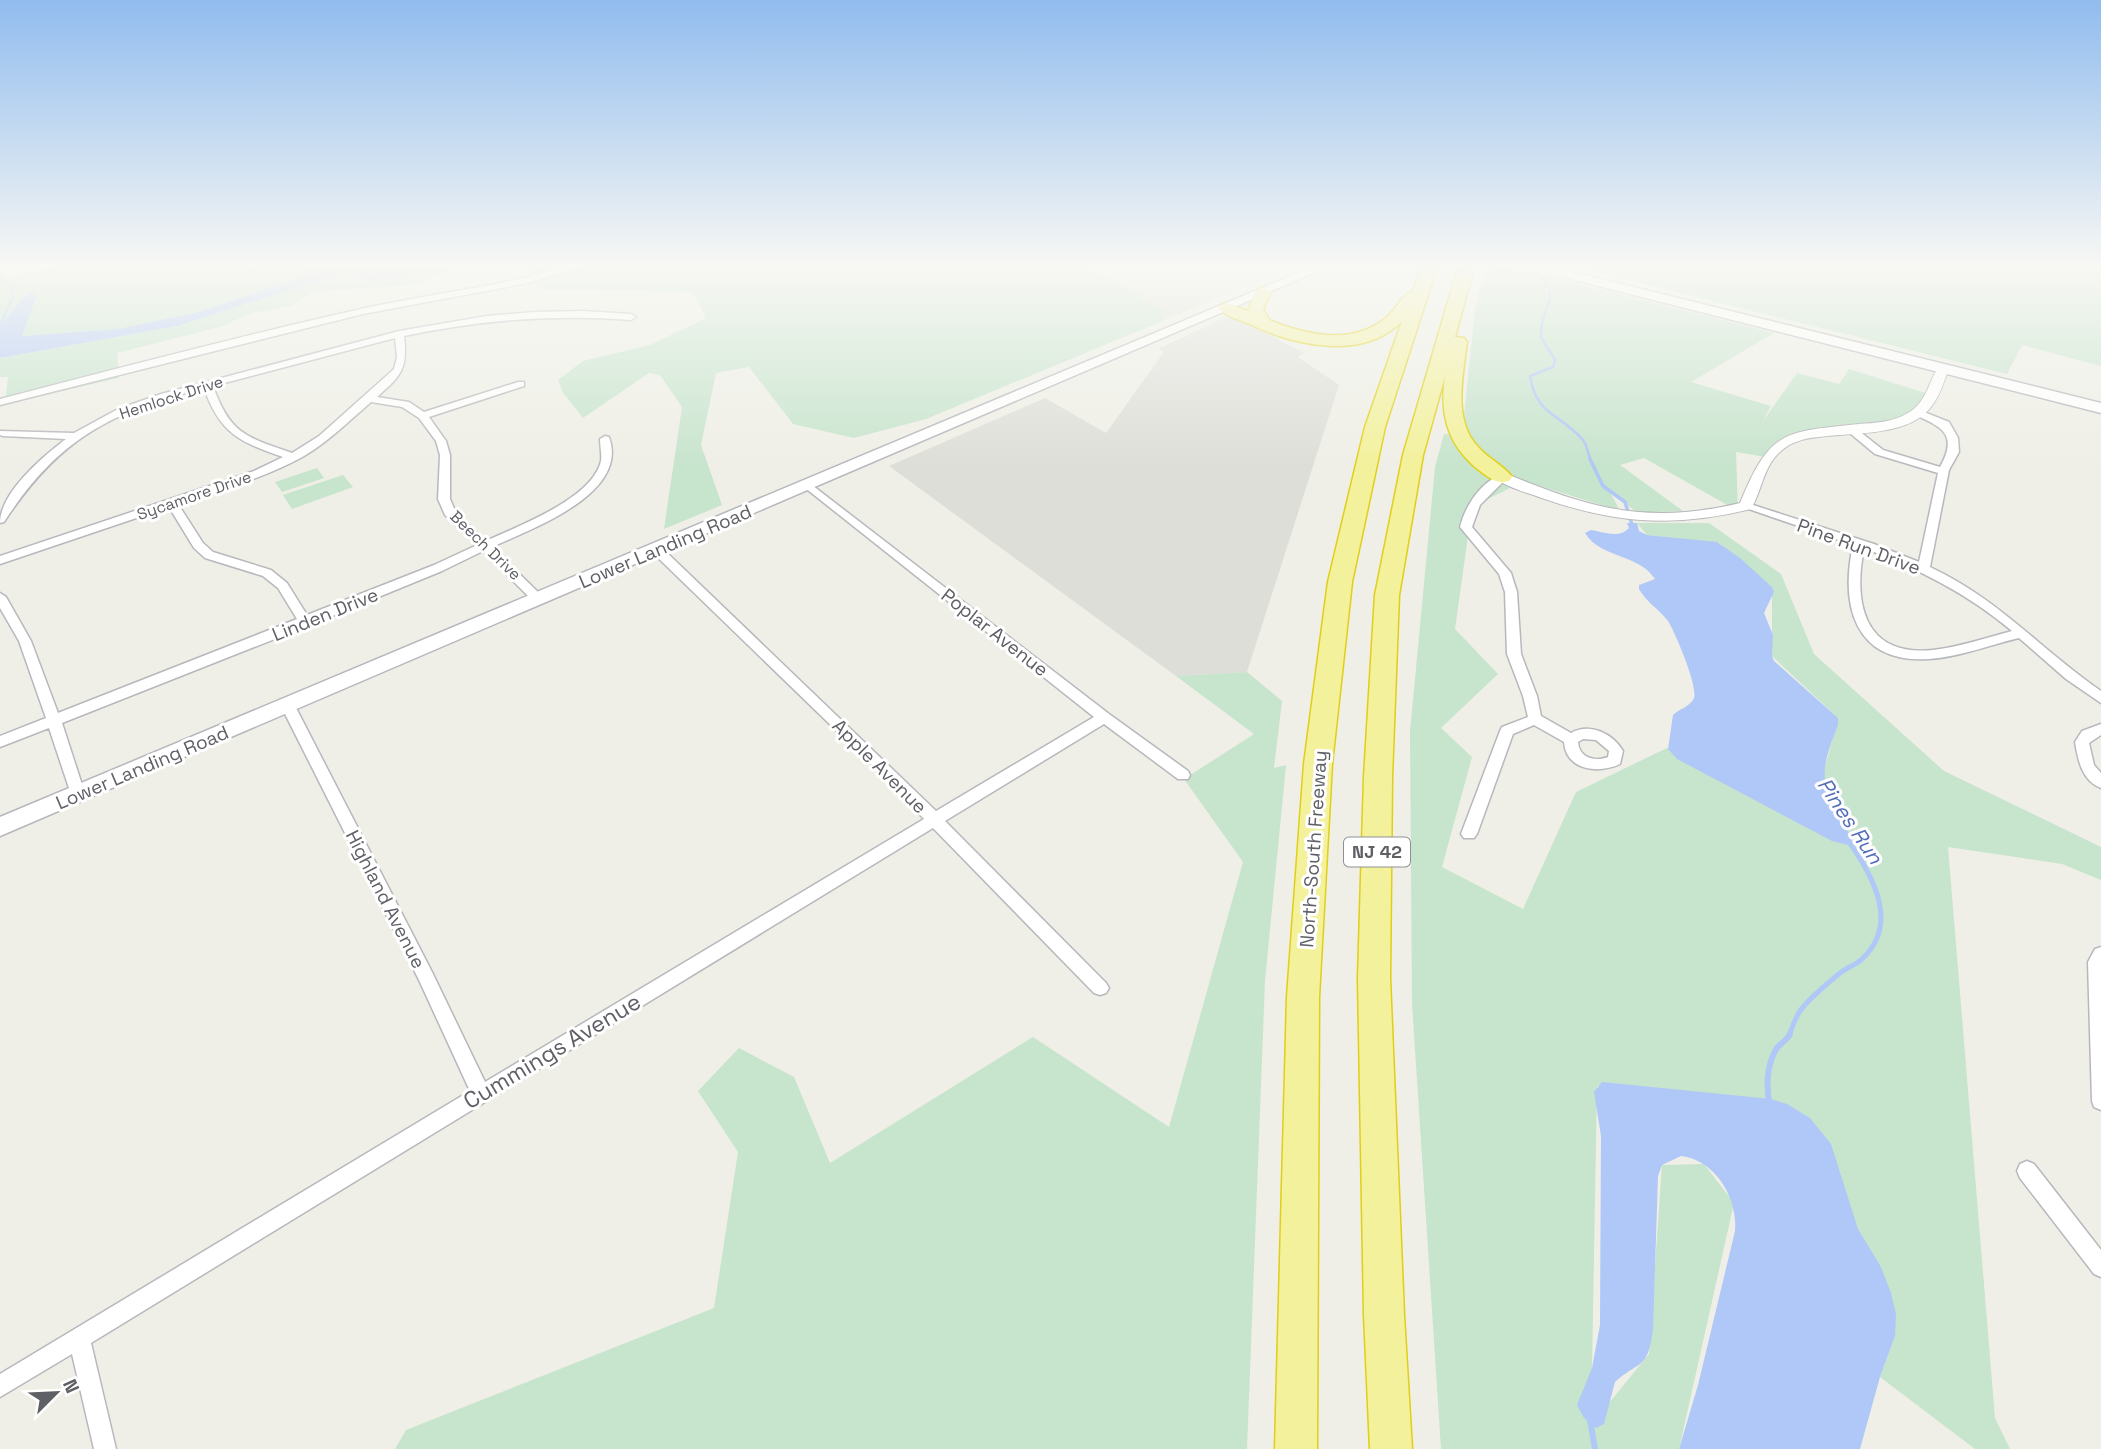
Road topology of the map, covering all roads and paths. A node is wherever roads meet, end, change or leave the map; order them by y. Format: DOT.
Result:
graph roads {
  1 [pos="278,332"];
  2 [pos="414,332"];
  3 [pos="1170,332"];
  4 [pos="1279,332"];
  5 [pos="1370,332"];
  6 [pos="1407,332"];
  7 [pos="1448,332"];
  8 [pos="1460,332"];
  9 [pos="1797,332"];
  10 [pos="399,334"];
  11 [pos="1943,368"];
  12 [pos="208,384"];
  13 [pos="521,384"];
  14 [pos="371,399"];
  15 [pos="0,402"];
  16 [pos="2101,408"];
  17 [pos="1919,413"];
  18 [pos="423,416"];
  19 [pos="1850,429"];
  20 [pos="3,433"];
  21 [pos="78,436"];
  22 [pos="605,439"];
  23 [pos="292,457"];
  24 [pos="1944,471"];
  25 [pos="1502,477"];
  26 [pos="808,485"];
  27 [pos="172,503"];
  28 [pos="1745,506"];
  29 [pos="0,520"];
  30 [pos="1859,544"];
  31 [pos="485,546"];
  32 [pos="657,550"];
  33 [pos="0,560"];
  34 [pos="1924,569"];
  35 [pos="0,597"];
  36 [pos="538,599"];
  37 [pos="305,622"];
  38 [pos="2020,634"];
  39 [pos="2101,698"];
  40 [pos="288,706"];
  41 [pos="1104,717"];
  42 [pos="1535,719"];
  43 [pos="53,721"];
  44 [pos="2101,729"];
  45 [pos="1571,740"];
  46 [pos="0,742"];
  47 [pos="1183,775"];
  48 [pos="2101,783"];
  49 [pos="78,794"];
  50 [pos="934,820"];
  51 [pos="0,827"];
  52 [pos="1469,834"];
  53 [pos="2101,954"];
  54 [pos="1100,988"];
  55 [pos="481,1094"];
  56 [pos="2101,1101"];
  57 [pos="2027,1171"];
  58 [pos="2101,1267"];
  59 [pos="79,1338"];
  60 [pos="0,1386"];
  61 [pos="105,1449"];
  62 [pos="1296,1449"];
  63 [pos="1391,1449"];
  1 -- 15 [label="street"];
  2 -- 10 [label="street, Hemlock Drive"];
  3 -- 26 [label="main road, Lower Landing Road"];
  4 -- 5 [label="highway"];
  6 -- 62 [label="highway, North-South Freeway"];
  7 -- 63 [label="highway, NJ 42"];
  8 -- 25 [label="highway"];
  9 -- 11 [label="main road"];
  10 -- 12 [label="street, Hemlock Drive"];
  10 -- 14 [label="street"];
  11 -- 16 [label="main road"];
  11 -- 17 [label="street"];
  12 -- 21 [label="street, Hemlock Drive"];
  12 -- 23 [label="street"];
  13 -- 18 [label="street"];
  14 -- 18 [label="street"];
  14 -- 23 [label="street, Sycamore Drive"];
  17 -- 19 [label="street"];
  17 -- 24 [label="street"];
  18 -- 31 [label="street, Beech Drive"];
  19 -- 24 [label="street"];
  19 -- 28 [label="street"];
  20 -- 21 [label="street"];
  21 -- 29 [label="street, Hemlock Drive"];
  22 -- 31 [label="street, Linden Drive"];
  23 -- 27 [label="street, Sycamore Drive"];
  24 -- 34 [label="street"];
  25 -- 28 [label="street"];
  25 -- 42 [label="street"];
  26 -- 32 [label="main road, Lower Landing Road"];
  26 -- 41 [label="street, Poplar Avenue"];
  27 -- 33 [label="street, Sycamore Drive"];
  27 -- 37 [label="street"];
  28 -- 30 [label="street, Pine Run Drive"];
  30 -- 34 [label="street, Pine Run Drive"];
  30 -- 38 [label="street"];
  31 -- 36 [label="street, Beech Drive"];
  31 -- 37 [label="street, Linden Drive"];
  32 -- 36 [label="main road, Lower Landing Road"];
  32 -- 50 [label="street, Apple Avenue"];
  34 -- 38 [label="street, Pine Run Drive"];
  35 -- 43 [label="street"];
  36 -- 40 [label="main road, Lower Landing Road"];
  37 -- 43 [label="street, Linden Drive"];
  38 -- 39 [label="street, Pine Run Drive"];
  40 -- 49 [label="main road, Lower Landing Road"];
  40 -- 55 [label="street, Highland Avenue"];
  41 -- 47 [label="street, Poplar Avenue"];
  41 -- 50 [label="street, Cummings Avenue"];
  42 -- 45 [label="street"];
  42 -- 52 [label="street"];
  43 -- 46 [label="street, Linden Drive"];
  43 -- 49 [label="street"];
  44 -- 48 [label="street"];
  49 -- 51 [label="main road, Lower Landing Road"];
  50 -- 54 [label="street, Apple Avenue"];
  50 -- 55 [label="street, Cummings Avenue"];
  53 -- 56 [label="street"];
  55 -- 59 [label="street, Cummings Avenue"];
  57 -- 58 [label="street"];
  59 -- 60 [label="street, Cummings Avenue"];
  59 -- 61 [label="street"];
}
